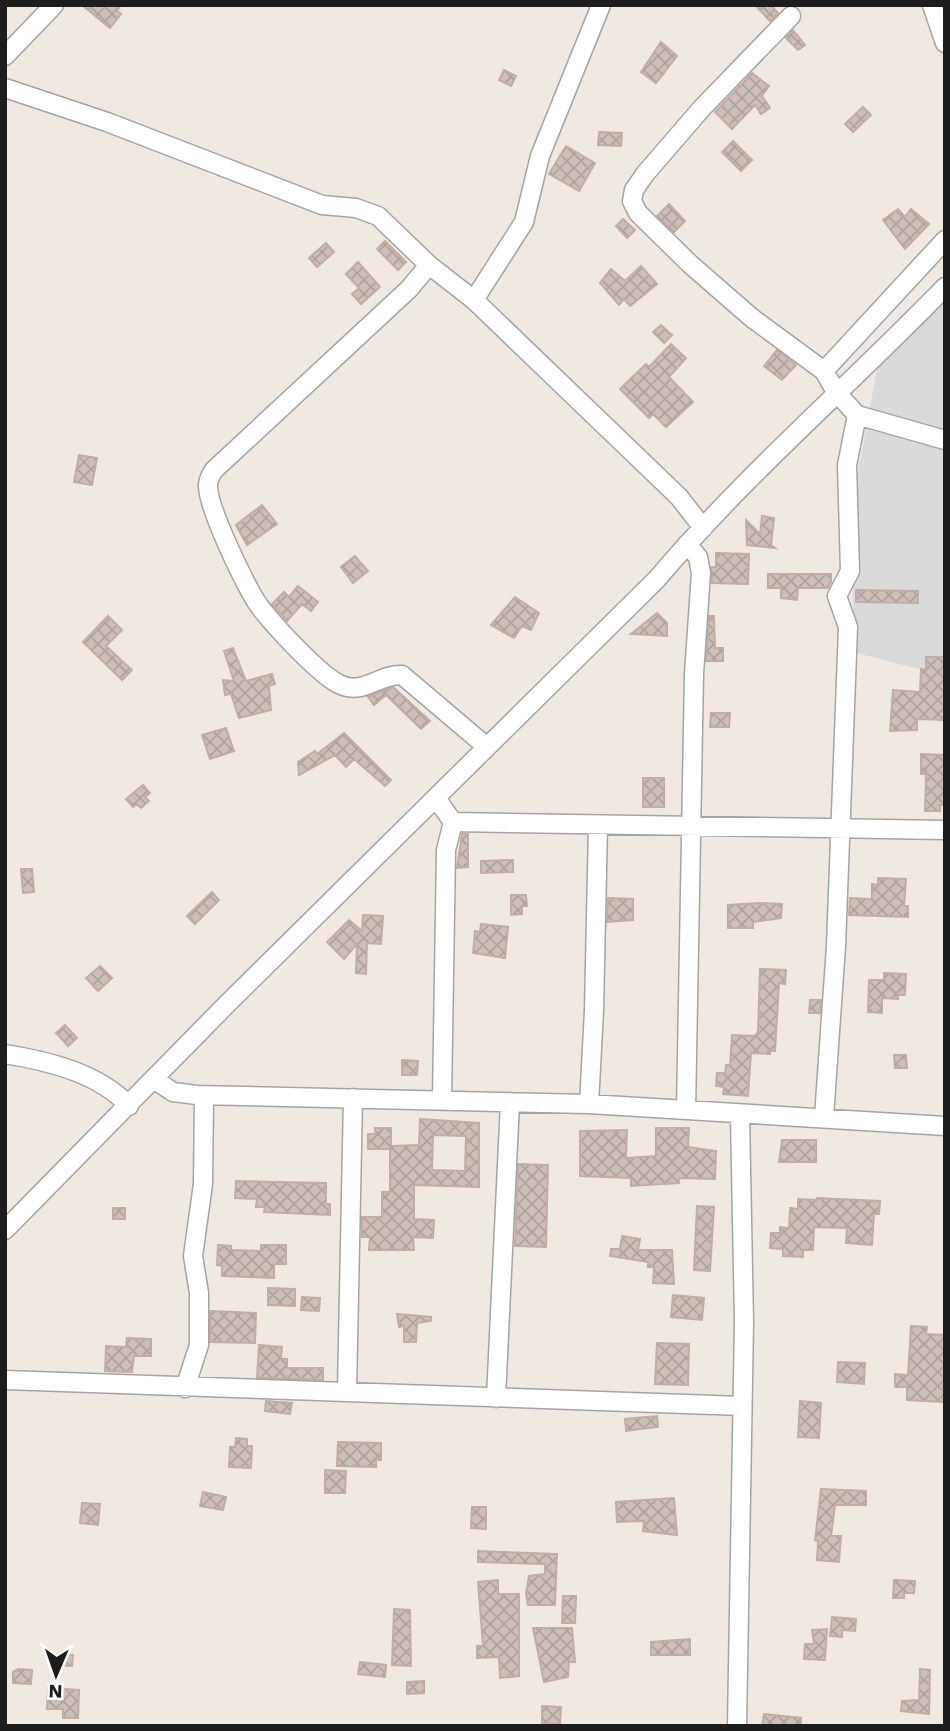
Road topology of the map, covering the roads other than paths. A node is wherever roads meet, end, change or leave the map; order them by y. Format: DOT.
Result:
graph roads {
  1 [pos="54,5"];
  2 [pos="601,5"];
  3 [pos="932,5"];
  4 [pos="791,16"];
  5 [pos="945,43"];
  6 [pos="5,56"];
  7 [pos="5,88"];
  8 [pos="945,240"];
  9 [pos="429,265"];
  10 [pos="945,287"];
  11 [pos="474,300"];
  12 [pos="824,371"];
  13 [pos="836,392"];
  14 [pos="857,415"];
  15 [pos="945,440"];
  16 [pos="703,528"];
  17 [pos="687,544"];
  18 [pos="487,747"];
  19 [pos="436,798"];
  20 [pos="453,822"];
  21 [pos="598,825"];
  22 [pos="693,827"];
  23 [pos="838,830"];
  24 [pos="945,830"];
  25 [pos="5,1054"];
  26 [pos="155,1080"];
  27 [pos="204,1096"];
  28 [pos="353,1098"];
  29 [pos="442,1099"];
  30 [pos="510,1102"];
  31 [pos="589,1104"];
  32 [pos="129,1106"];
  33 [pos="686,1110"];
  34 [pos="740,1116"];
  35 [pos="824,1117"];
  36 [pos="945,1126"];
  37 [pos="5,1230"];
  38 [pos="5,1380"];
  39 [pos="185,1388"];
  40 [pos="347,1391"];
  41 [pos="496,1398"];
  42 [pos="742,1406"];
  43 [pos="737,1726"];
  1 -- 6 [label="street"];
  2 -- 11 [label="street"];
  3 -- 5 [label="street"];
  4 -- 12 [label="street"];
  7 -- 9 [label="street"];
  8 -- 12 [label="street"];
  9 -- 11 [label="street"];
  9 -- 18 [label="street"];
  10 -- 13 [label="street"];
  11 -- 16 [label="street"];
  12 -- 13 [label="street"];
  13 -- 14 [label="street"];
  13 -- 16 [label="street"];
  14 -- 15 [label="street"];
  14 -- 23 [label="street"];
  16 -- 17 [label="street"];
  17 -- 18 [label="street"];
  17 -- 22 [label="street"];
  18 -- 19 [label="street"];
  19 -- 20 [label="street"];
  19 -- 26 [label="street"];
  20 -- 21 [label="street"];
  20 -- 29 [label="street"];
  21 -- 22 [label="street"];
  21 -- 31 [label="street"];
  22 -- 23 [label="street"];
  22 -- 33 [label="street"];
  23 -- 24 [label="street"];
  23 -- 35 [label="street"];
  25 -- 32 [label="street"];
  26 -- 27 [label="street"];
  26 -- 32 [label="street"];
  27 -- 28 [label="street"];
  27 -- 39 [label="street"];
  28 -- 29 [label="street"];
  28 -- 40 [label="street"];
  29 -- 30 [label="street"];
  30 -- 31 [label="street"];
  30 -- 41 [label="street"];
  31 -- 33 [label="street"];
  32 -- 37 [label="street"];
  33 -- 34 [label="street"];
  34 -- 35 [label="street"];
  34 -- 42 [label="street"];
  35 -- 36 [label="street"];
  38 -- 39 [label="street"];
  39 -- 40 [label="street"];
  40 -- 41 [label="street"];
  41 -- 42 [label="street"];
  42 -- 43 [label="street"];
}
